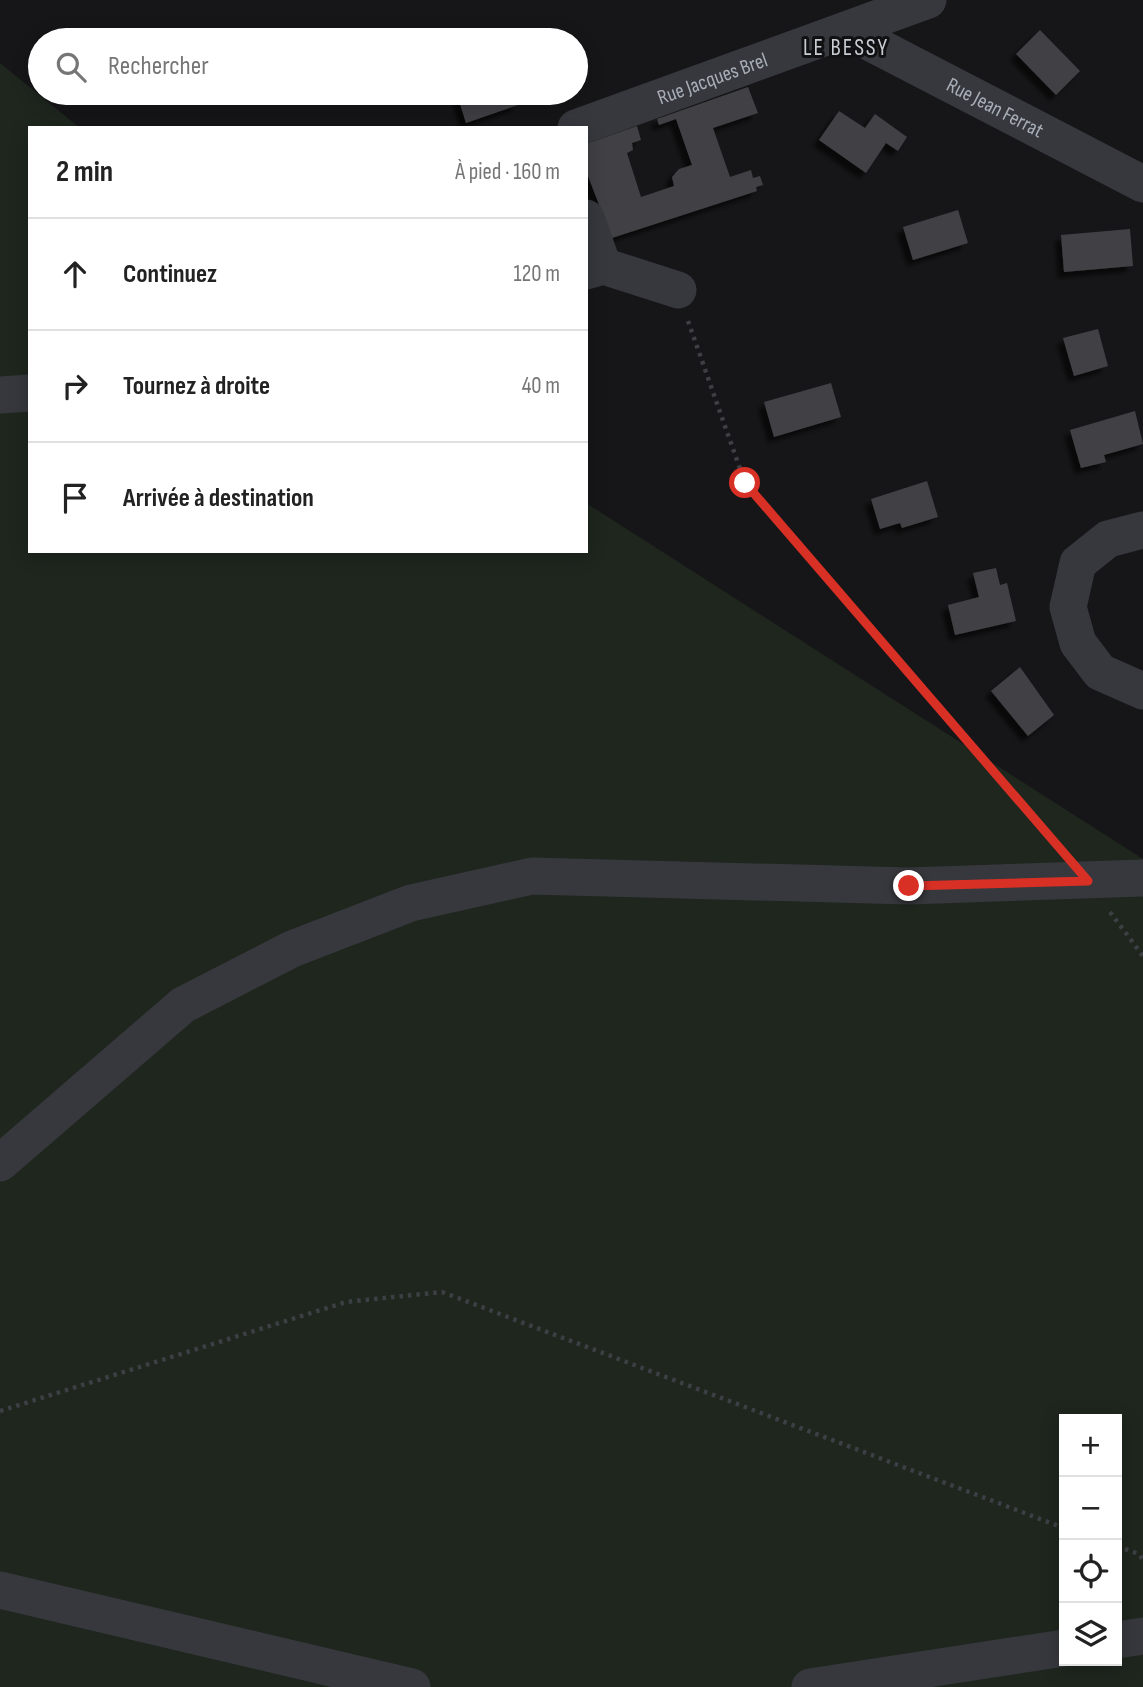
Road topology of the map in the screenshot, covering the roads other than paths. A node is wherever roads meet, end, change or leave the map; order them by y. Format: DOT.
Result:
graph roads {
  1 [pos="928,0"];
  2 [pos="846,30"];
  3 [pos="582,126"];
  4 [pos="1143,184"];
  5 [pos="588,230"];
  6 [pos="594,268"];
  7 [pos="678,290"];
  8 [pos="28,393"];
  9 [pos="0,396"];
  10 [pos="1143,530"];
  11 [pos="1143,691"];
  12 [pos="1143,878"];
  13 [pos="0,1163"];
  14 [pos="0,1590"];
  15 [pos="1143,1636"];
  16 [pos="1122,1639"];
  17 [pos="1059,1649"];
  18 [pos="412,1687"];
  19 [pos="810,1687"];
  1 -- 2 [label="street, Rue Jacques Brel"];
  2 -- 3 [label="street, Rue Jacques Brel"];
  2 -- 4 [label="street, Rue Jean Ferrat"];
  5 -- 6 [label="street"];
  6 -- 7 [label="street"];
  8 -- 9 [label="street"];
  10 -- 11 [label="street"];
  12 -- 13 [label="street"];
  14 -- 18 [label="street"];
  15 -- 16 [label="street"];
  17 -- 19 [label="street"];
}
